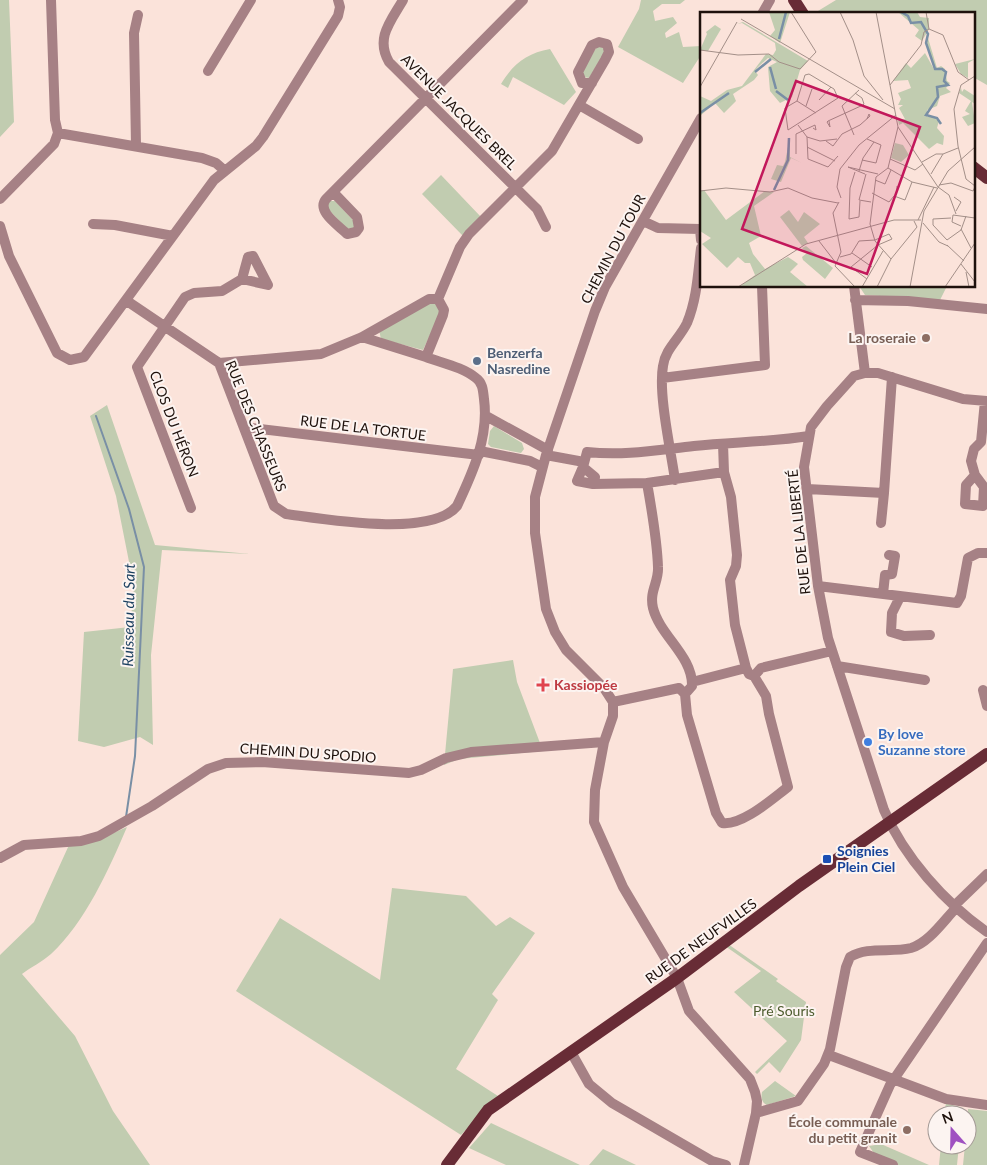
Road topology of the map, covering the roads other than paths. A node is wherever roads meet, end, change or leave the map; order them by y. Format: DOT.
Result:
graph roads {
  1 [pos="51,0"];
  2 [pos="251,0"];
  3 [pos="338,0"];
  4 [pos="403,0"];
  5 [pos="523,0"];
  6 [pos="770,0"];
  7 [pos="794,0"];
  8 [pos="763,12"];
  9 [pos="802,12"];
  10 [pos="138,15"];
  11 [pos="208,71"];
  12 [pos="592,82"];
  13 [pos="426,99"];
  14 [pos="579,105"];
  15 [pos="700,120"];
  16 [pos="58,133"];
  17 [pos="638,139"];
  18 [pos="136,145"];
  19 [pos="974,168"];
  20 [pos="224,170"];
  21 [pos="987,178"];
  22 [pos="515,187"];
  23 [pos="333,192"];
  24 [pos="0,200"];
  25 [pos="643,221"];
  26 [pos="93,224"];
  27 [pos="0,226"];
  28 [pos="546,227"];
  29 [pos="700,229"];
  30 [pos="173,236"];
  31 [pos="700,256"];
  32 [pos="242,279"];
  33 [pos="762,288"];
  34 [pos="854,288"];
  35 [pos="438,299"];
  36 [pos="855,300"];
  37 [pos="127,301"];
  38 [pos="987,309"];
  39 [pos="165,327"];
  40 [pos="362,337"];
  41 [pos="426,357"];
  42 [pos="219,363"];
  43 [pos="865,373"];
  44 [pos="892,377"];
  45 [pos="662,378"];
  46 [pos="986,401"];
  47 [pos="486,416"];
  48 [pos="244,427"];
  49 [pos="809,436"];
  50 [pos="723,444"];
  51 [pos="671,449"];
  52 [pos="480,453"];
  53 [pos="547,453"];
  54 [pos="584,465"];
  55 [pos="542,467"];
  56 [pos="724,472"];
  57 [pos="975,476"];
  58 [pos="675,480"];
  59 [pos="647,483"];
  60 [pos="593,484"];
  61 [pos="808,489"];
  62 [pos="884,493"];
  63 [pos="192,508"];
  64 [pos="881,523"];
  65 [pos="987,553"];
  66 [pos="889,556"];
  67 [pos="818,586"];
  68 [pos="883,594"];
  69 [pos="900,597"];
  70 [pos="930,636"];
  71 [pos="832,651"];
  72 [pos="837,666"];
  73 [pos="750,673"];
  74 [pos="925,680"];
  75 [pos="692,682"];
  76 [pos="983,690"];
  77 [pos="685,694"];
  78 [pos="613,702"];
  79 [pos="987,706"];
  80 [pos="604,742"];
  81 [pos="987,754"];
  82 [pos="890,822"];
  83 [pos="0,858"];
  84 [pos="987,874"];
  85 [pos="956,906"];
  86 [pos="987,932"];
  87 [pos="987,942"];
  88 [pos="677,978"];
  89 [pos="571,1052"];
  90 [pos="829,1055"];
  91 [pos="894,1080"];
  92 [pos="987,1105"];
  93 [pos="756,1113"];
  94 [pos="447,1165"];
  95 [pos="726,1165"];
  96 [pos="744,1165"];
  97 [pos="893,1165"];
  1 -- 16 [label="street"];
  2 -- 11 [label="street"];
  3 -- 20 [label="street"];
  4 -- 13 [label="street, AVENUE JACQUES BREL"];
  5 -- 13 [label="street"];
  6 -- 8 [label="street"];
  7 -- 9 [label="main road"];
  10 -- 18 [label="street"];
  12 -- 14 [label="street"];
  13 -- 22 [label="street, AVENUE JACQUES BREL"];
  13 -- 23 [label="street"];
  14 -- 17 [label="street"];
  14 -- 22 [label="street"];
  15 -- 25 [label="street, CHEMIN DU TOUR"];
  16 -- 18 [label="street"];
  16 -- 24 [label="street"];
  18 -- 20 [label="street"];
  19 -- 21 [label="main road"];
  20 -- 30 [label="street"];
  22 -- 28 [label="street, AVENUE JACQUES BREL"];
  22 -- 35 [label="street"];
  25 -- 29 [label="street"];
  25 -- 53 [label="street, CHEMIN DU TOUR"];
  26 -- 30 [label="street"];
  27 -- 37 [label="street"];
  30 -- 37 [label="street"];
  31 -- 45 [label="street"];
  32 -- 39 [label="street"];
  33 -- 45 [label="street"];
  34 -- 36 [label="street"];
  35 -- 40 [label="street"];
  35 -- 41 [label="street"];
  36 -- 38 [label="street"];
  36 -- 43 [label="street"];
  37 -- 39 [label="street, RUE DES CHASSEURS"];
  39 -- 42 [label="street, RUE DES CHASSEURS"];
  39 -- 63 [label="street, CLOS DU HÉRON"];
  40 -- 41 [label="street"];
  40 -- 42 [label="street"];
  41 -- 47 [label="street, RUE DES CHASSEURS"];
  42 -- 48 [label="street, RUE DES CHASSEURS"];
  43 -- 44 [label="street"];
  43 -- 49 [label="street, RUE DE LA LIBERTÉ"];
  44 -- 46 [label="street"];
  44 -- 62 [label="street"];
  45 -- 51 [label="street"];
  46 -- 57 [label="street"];
  47 -- 52 [label="street, RUE DES CHASSEURS"];
  47 -- 53 [label="street"];
  48 -- 52 [label="street, RUE DE LA TORTUE"];
  48 -- 52 [label="street, RUE DES CHASSEURS"];
  49 -- 50 [label="street"];
  49 -- 61 [label="street, RUE DE LA LIBERTÉ"];
  50 -- 51 [label="street"];
  50 -- 56 [label="street"];
  51 -- 54 [label="street"];
  51 -- 58 [label="street"];
  52 -- 55 [label="street, RUE DE LA TORTUE"];
  53 -- 54 [label="street"];
  53 -- 55 [label="street, CHEMIN DU TOUR"];
  54 -- 60 [label="street"];
  54 -- 60 [label="street"];
  55 -- 78 [label="street, CHEMIN DU TOUR"];
  56 -- 58 [label="street"];
  56 -- 73 [label="street"];
  58 -- 59 [label="street"];
  59 -- 60 [label="street"];
  59 -- 75 [label="street"];
  61 -- 62 [label="street"];
  61 -- 67 [label="street, RUE DE LA LIBERTÉ"];
  62 -- 64 [label="street"];
  65 -- 69 [label="street"];
  66 -- 68 [label="street"];
  67 -- 68 [label="street"];
  67 -- 71 [label="street, RUE DE LA LIBERTÉ"];
  68 -- 69 [label="street"];
  69 -- 70 [label="street"];
  71 -- 72 [label="street, RUE DE LA LIBERTÉ"];
  71 -- 73 [label="street"];
  72 -- 74 [label="street"];
  72 -- 82 [label="street, RUE DE LA LIBERTÉ"];
  73 -- 75 [label="street"];
  73 -- 77 [label="street"];
  75 -- 77 [label="street"];
  76 -- 79 [label="street"];
  77 -- 78 [label="street"];
  78 -- 80 [label="street"];
  80 -- 83 [label="street, CHEMIN DU SPODIO"];
  80 -- 88 [label="street"];
  81 -- 82 [label="main road, RUE DE NEUFVILLES"];
  82 -- 85 [label="street, RUE DE LA LIBERTÉ"];
  82 -- 88 [label="main road, RUE DE NEUFVILLES"];
  84 -- 85 [label="street"];
  85 -- 86 [label="street, RUE DE LA LIBERTÉ"];
  85 -- 90 [label="street"];
  87 -- 91 [label="street"];
  88 -- 89 [label="main road, RUE DE NEUFVILLES"];
  88 -- 93 [label="street"];
  89 -- 94 [label="main road, RUE DE NEUFVILLES"];
  89 -- 95 [label="street"];
  90 -- 91 [label="street"];
  90 -- 93 [label="street"];
  91 -- 92 [label="street"];
  91 -- 97 [label="street"];
  93 -- 96 [label="street"];
}
